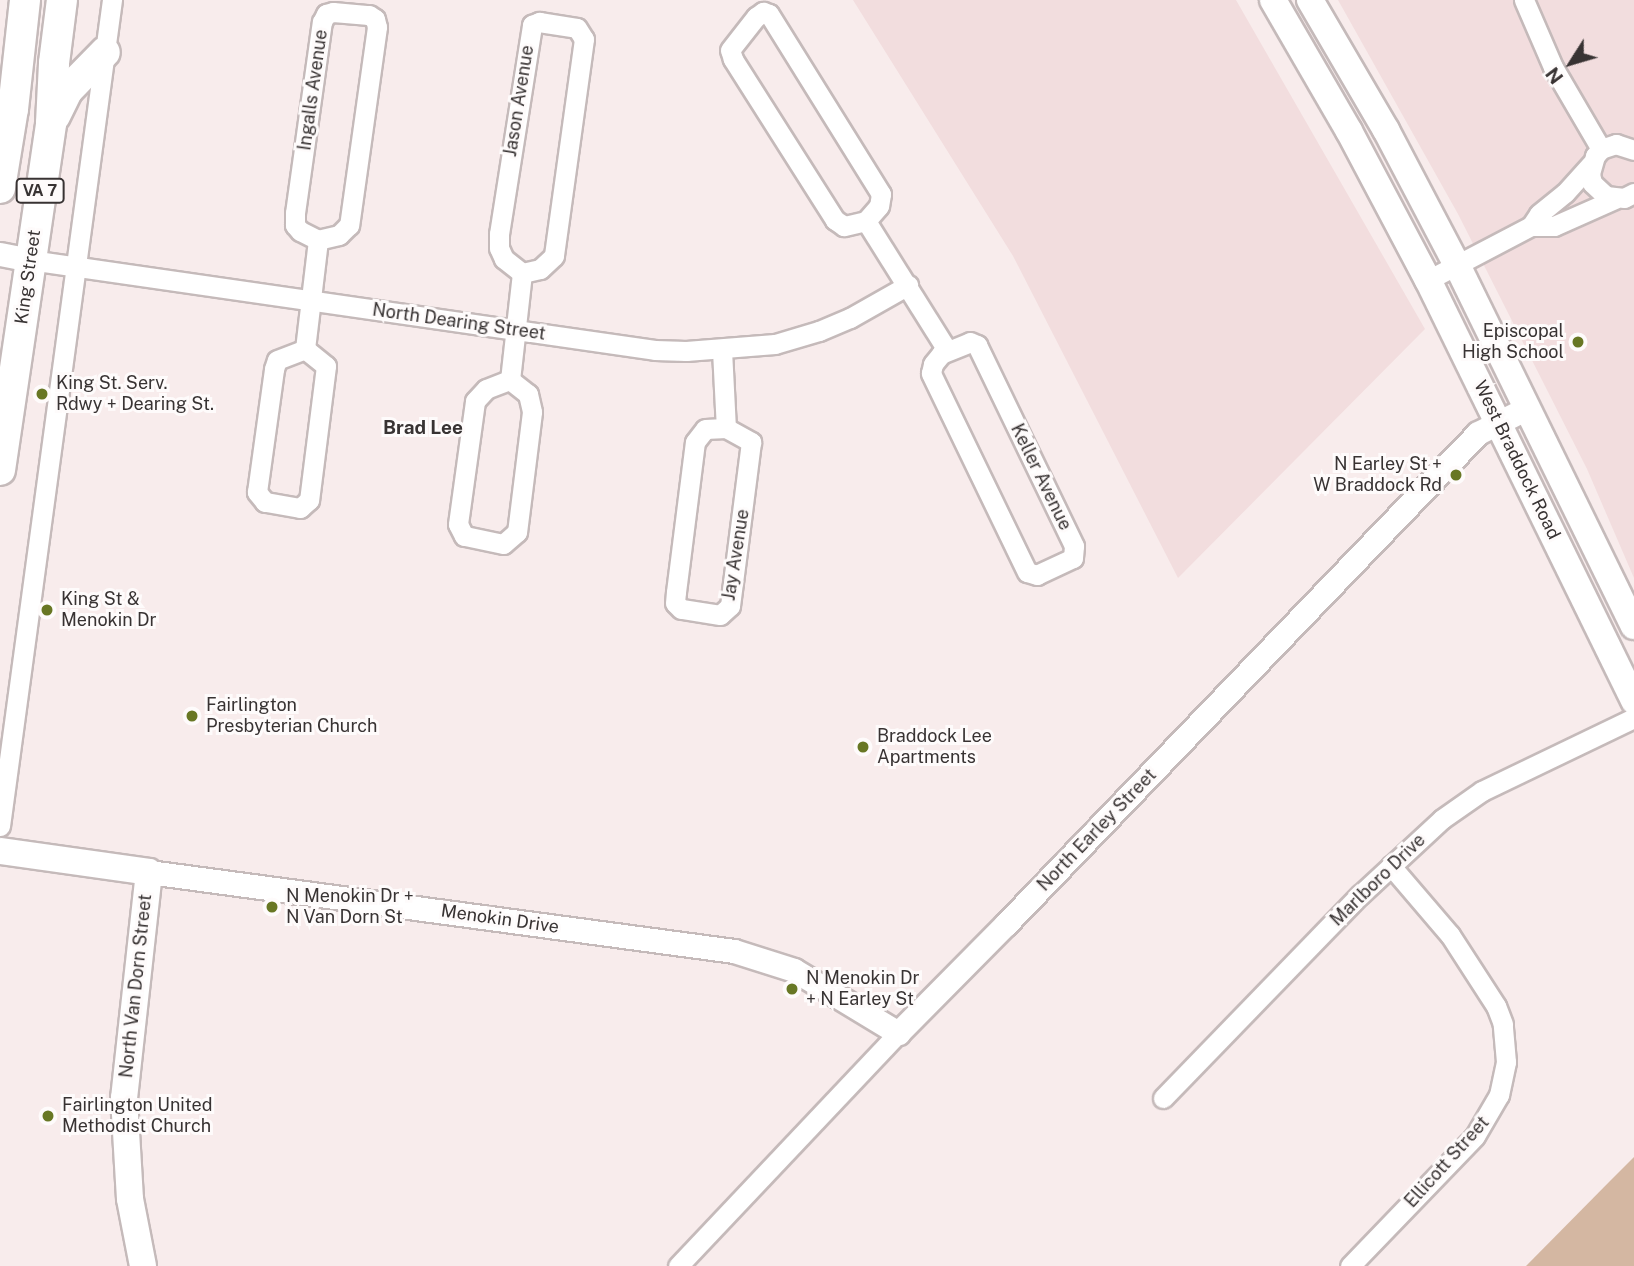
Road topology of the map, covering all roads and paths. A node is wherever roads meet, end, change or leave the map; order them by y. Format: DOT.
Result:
graph roads {
  1 [pos="25,0"];
  2 [pos="62,0"];
  3 [pos="112,0"];
  4 [pos="1273,0"];
  5 [pos="1310,0"];
  6 [pos="1524,0"];
  7 [pos="105,52"];
  8 [pos="51,122"];
  9 [pos="1634,150"];
  10 [pos="1596,157"];
  11 [pos="0,188"];
  12 [pos="1634,193"];
  13 [pos="1615,199"];
  14 [pos="866,221"];
  15 [pos="1531,226"];
  16 [pos="318,240"];
  17 [pos="0,254"];
  18 [pos="30,260"];
  19 [pos="1457,265"];
  20 [pos="77,266"];
  21 [pos="522,273"];
  22 [pos="1429,280"];
  23 [pos="908,285"];
  24 [pos="310,301"];
  25 [pos="514,328"];
  26 [pos="305,349"];
  27 [pos="722,350"];
  28 [pos="947,351"];
  29 [pos="510,380"];
  30 [pos="1527,408"];
  31 [pos="1499,422"];
  32 [pos="726,428"];
  33 [pos="0,470"];
  34 [pos="1634,626"];
  35 [pos="1634,701"];
  36 [pos="1634,718"];
  37 [pos="0,826"];
  38 [pos="0,851"];
  39 [pos="1391,866"];
  40 [pos="149,872"];
  41 [pos="898,1033"];
  42 [pos="1163,1098"];
  43 [pos="143,1266"];
  44 [pos="678,1266"];
  45 [pos="1350,1266"];
  1 -- 11 [label="main road, VA 7"];
  2 -- 8 [label="main road, King Street / VA 7"];
  3 -- 7 [label="street"];
  4 -- 22 [label="main road, West Braddock Road"];
  5 -- 19 [label="main road, West Braddock Road"];
  6 -- 10 [label="street"];
  7 -- 8 [label="main road"];
  7 -- 20 [label="street"];
  8 -- 18 [label="main road, King Street / VA 7"];
  9 -- 10 [label="street"];
  10 -- 13 [label="street"];
  10 -- 15 [label="street"];
  12 -- 13 [label="street"];
  13 -- 15 [label="street"];
  14 -- 14 [label="street"];
  14 -- 23 [label="street"];
  15 -- 19 [label="street"];
  16 -- 16 [label="street, Ingalls Avenue"];
  16 -- 24 [label="street"];
  17 -- 18 [label="street, North Dearing Street"];
  18 -- 20 [label="street, North Dearing Street"];
  18 -- 33 [label="main road, King Street / VA 7"];
  19 -- 22 [label="street"];
  19 -- 30 [label="main road, West Braddock Road"];
  20 -- 24 [label="street, North Dearing Street"];
  20 -- 37 [label="street"];
  21 -- 21 [label="street, Jason Avenue"];
  21 -- 25 [label="street"];
  22 -- 31 [label="main road, West Braddock Road"];
  23 -- 27 [label="street, North Dearing Street"];
  23 -- 28 [label="street"];
  24 -- 25 [label="street, North Dearing Street"];
  24 -- 26 [label="street"];
  25 -- 27 [label="street, North Dearing Street"];
  25 -- 29 [label="street"];
  26 -- 26 [label="street"];
  27 -- 32 [label="street"];
  28 -- 28 [label="street, Keller Avenue"];
  29 -- 29 [label="street"];
  30 -- 31 [label="street, North Earley Street"];
  30 -- 34 [label="main road, West Braddock Road"];
  31 -- 35 [label="main road, West Braddock Road"];
  31 -- 41 [label="street, North Earley Street"];
  32 -- 32 [label="street, Jay Avenue"];
  36 -- 39 [label="street, Marlboro Drive"];
  38 -- 40 [label="main road, Menokin Drive"];
  39 -- 42 [label="street, Marlboro Drive"];
  39 -- 45 [label="street, Ellicott Street"];
  40 -- 41 [label="street, Menokin Drive"];
  40 -- 43 [label="main road, North Van Dorn Street"];
  41 -- 44 [label="street, North Earley Street"];
}
